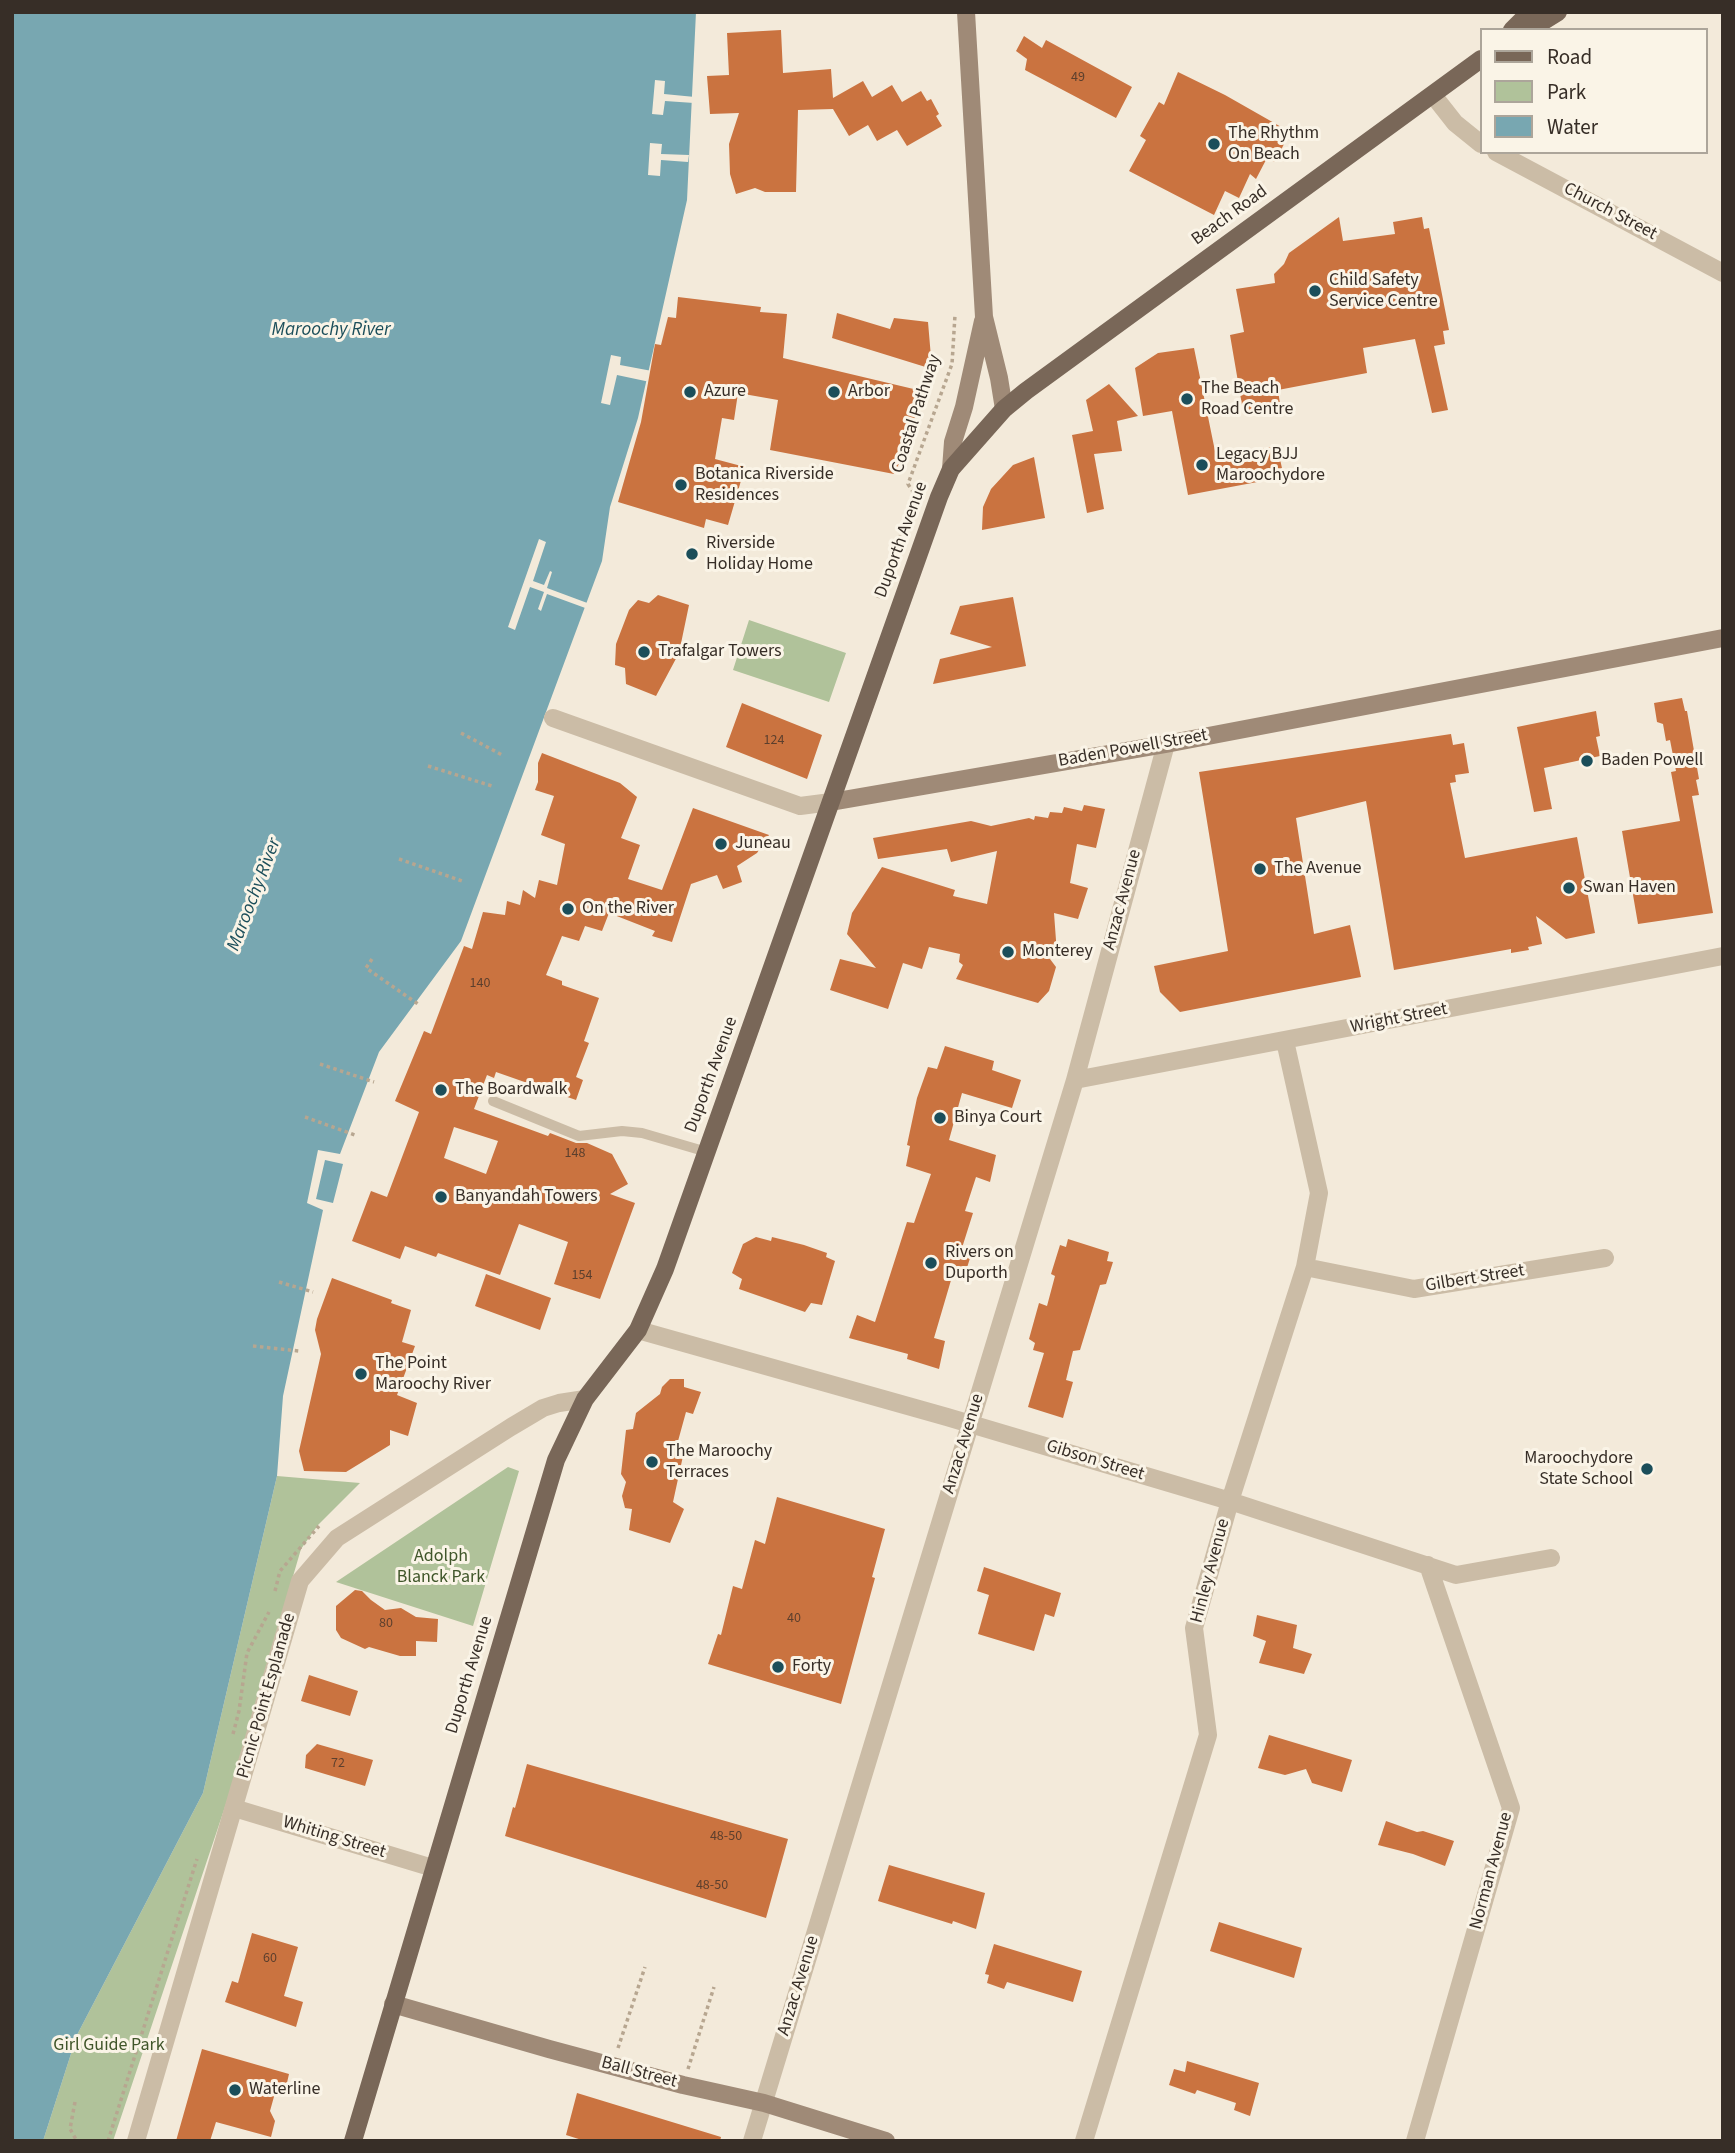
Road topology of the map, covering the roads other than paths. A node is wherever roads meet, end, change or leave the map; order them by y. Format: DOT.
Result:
graph roads {
  1 [pos="966,12"];
  2 [pos="1530,12"];
  3 [pos="1558,12"];
  4 [pos="1514,28"];
  5 [pos="1532,28"];
  6 [pos="1480,60"];
  7 [pos="1433,95"];
  8 [pos="1480,143"];
  9 [pos="1500,154"];
  10 [pos="1723,273"];
  11 [pos="984,317"];
  12 [pos="1004,409"];
  13 [pos="951,469"];
  14 [pos="1722,642"];
  15 [pos="553,718"];
  16 [pos="1166,744"];
  17 [pos="831,802"];
  18 [pos="1723,957"];
  19 [pos="1285,1041"];
  20 [pos="1075,1080"];
  21 [pos="493,1101"];
  22 [pos="707,1152"];
  23 [pos="1605,1258"];
  24 [pos="1305,1267"];
  25 [pos="638,1330"];
  26 [pos="585,1399"];
  27 [pos="970,1423"];
  28 [pos="1230,1501"];
  29 [pos="1551,1558"];
  30 [pos="1428,1565"];
  31 [pos="234,1808"];
  32 [pos="433,1868"];
  33 [pos="393,2004"];
  34 [pos="764,2103"];
  35 [pos="135,2141"];
  36 [pos="353,2141"];
  37 [pos="752,2141"];
  38 [pos="886,2141"];
  39 [pos="1084,2141"];
  40 [pos="1415,2141"];
  1 -- 11 [label="street"];
  2 -- 4 [label="main road"];
  3 -- 5 [label="main road"];
  6 -- 7 [label="main road, Beach Road"];
  7 -- 8 [label="street"];
  7 -- 12 [label="main road, Beach Road"];
  9 -- 10 [label="street, Church Street"];
  11 -- 12 [label="street"];
  11 -- 13 [label="street"];
  12 -- 13 [label="main road, Duporth Avenue"];
  13 -- 17 [label="main road, Duporth Avenue"];
  14 -- 16 [label="street, Baden Powell Street"];
  15 -- 17 [label="street, Baden Powell Street"];
  16 -- 17 [label="street, Baden Powell Street"];
  16 -- 20 [label="street, Anzac Avenue"];
  17 -- 22 [label="main road, Duporth Avenue"];
  18 -- 19 [label="street, Wright Street"];
  19 -- 20 [label="street, Wright Street"];
  19 -- 24 [label="street, Hinley Avenue"];
  20 -- 27 [label="street, Anzac Avenue"];
  21 -- 22 [label="lane"];
  22 -- 25 [label="main road, Duporth Avenue"];
  23 -- 24 [label="street, Gilbert Street"];
  24 -- 28 [label="street, Hinley Avenue"];
  25 -- 26 [label="main road, Duporth Avenue"];
  25 -- 27 [label="street, Gibson Street"];
  26 -- 31 [label="street, Picnic Point Esplanade"];
  26 -- 32 [label="main road, Duporth Avenue"];
  27 -- 28 [label="street, Gibson Street"];
  27 -- 34 [label="street, Anzac Avenue"];
  28 -- 30 [label="street, Gibson Street"];
  28 -- 39 [label="street, Hinley Avenue"];
  29 -- 30 [label="street, Gibson Street"];
  30 -- 40 [label="street, Norman Avenue"];
  31 -- 32 [label="street, Whiting Street"];
  31 -- 35 [label="street, Picnic Point Esplanade"];
  32 -- 33 [label="main road, Duporth Avenue"];
  33 -- 34 [label="street, Ball Street"];
  33 -- 36 [label="main road, Duporth Avenue"];
  34 -- 37 [label="street, Anzac Avenue"];
  34 -- 38 [label="street, Ball Street"];
}
